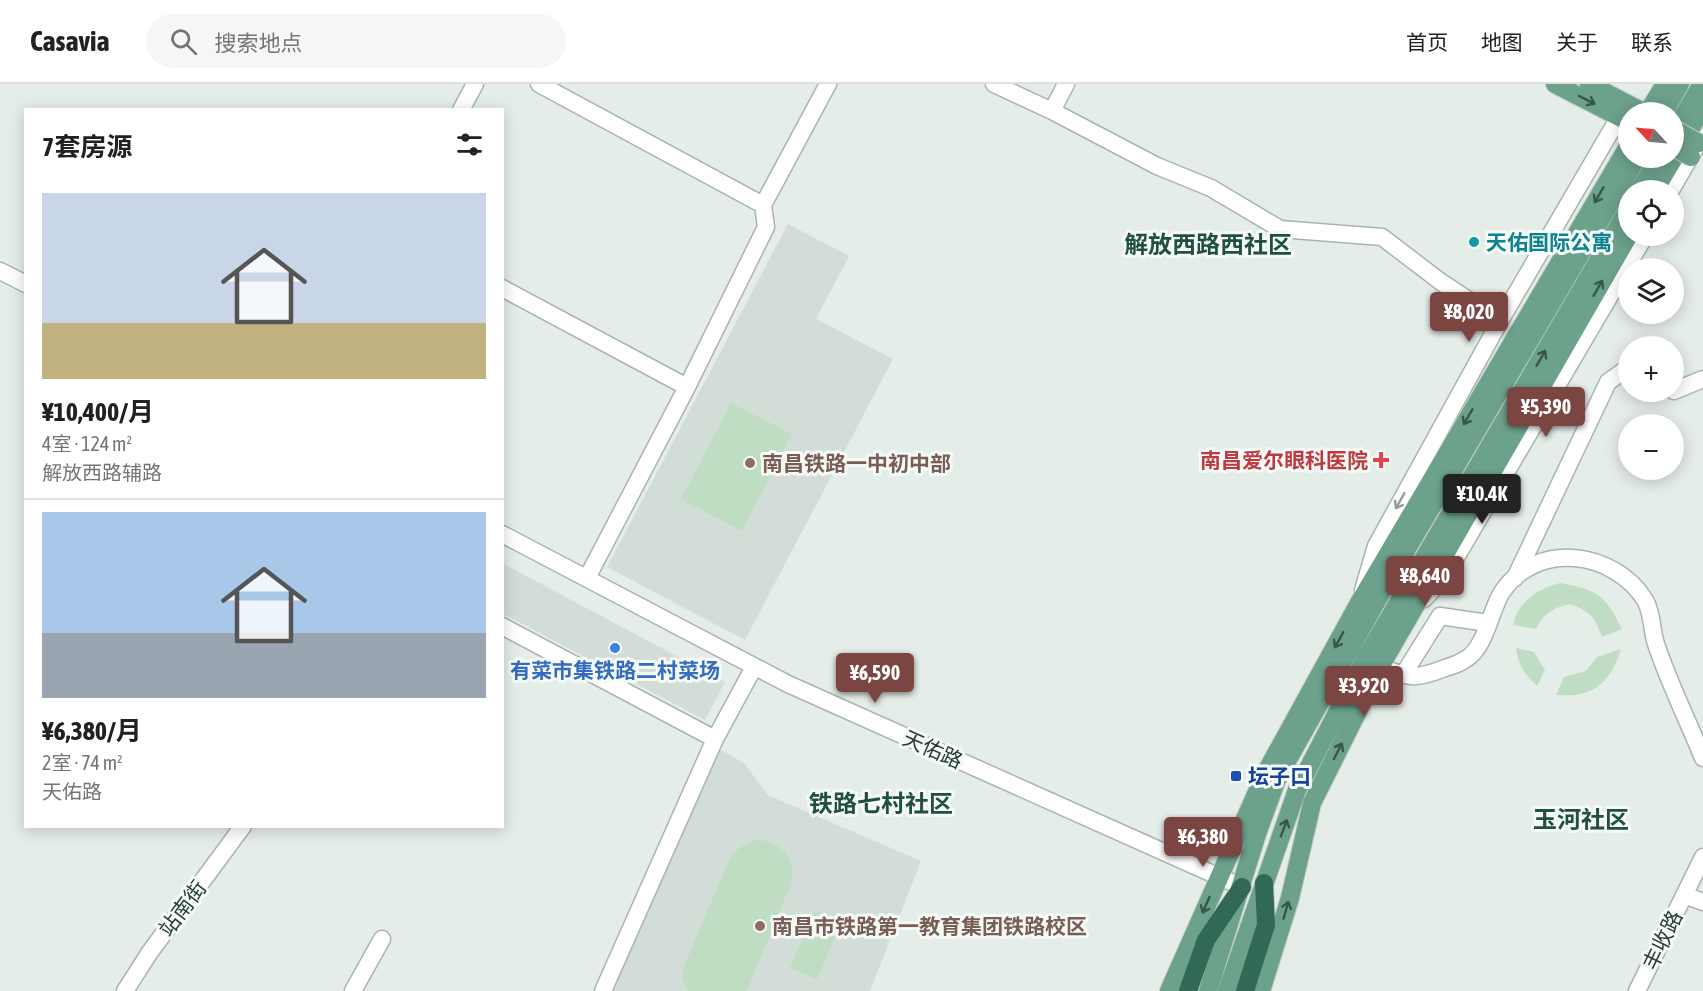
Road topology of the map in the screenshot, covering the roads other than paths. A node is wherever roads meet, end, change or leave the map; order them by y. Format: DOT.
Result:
graph roads {
  1 [pos="475,84"];
  2 [pos="539,84"];
  3 [pos="828,84"];
  4 [pos="994,84"];
  5 [pos="1066,84"];
  6 [pos="1555,84"];
  7 [pos="1588,84"];
  8 [pos="1665,84"];
  9 [pos="1680,84"];
  10 [pos="1702,84"];
  11 [pos="1654,102"];
  12 [pos="1670,102"];
  13 [pos="1703,107"];
  14 [pos="462,108"];
  15 [pos="1618,108"];
  16 [pos="1052,111"];
  17 [pos="1618,111"];
  18 [pos="1684,114"];
  19 [pos="1618,126"];
  20 [pos="1684,153"];
  21 [pos="1618,163"];
  22 [pos="1631,168"];
  23 [pos="1672,168"];
  24 [pos="1663,180"];
  25 [pos="763,205"];
  26 [pos="1618,227"];
  27 [pos="1623,246"];
  28 [pos="1639,246"];
  29 [pos="0,271"];
  30 [pos="24,283"];
  31 [pos="504,289"];
  32 [pos="1500,321"];
  33 [pos="1618,374"];
  34 [pos="1703,379"];
  35 [pos="687,387"];
  36 [pos="1684,387"];
  37 [pos="504,535"];
  38 [pos="587,578"];
  39 [pos="1514,579"];
  40 [pos="1359,603"];
  41 [pos="1411,612"];
  42 [pos="1488,623"];
  43 [pos="504,627"];
  44 [pos="754,667"];
  45 [pos="1380,667"];
  46 [pos="1323,669"];
  47 [pos="1403,675"];
  48 [pos="1370,686"];
  49 [pos="1315,710"];
  50 [pos="1333,721"];
  51 [pos="715,739"];
  52 [pos="1296,744"];
  53 [pos="1314,757"];
  54 [pos="1703,758"];
  55 [pos="1265,774"];
  56 [pos="1312,803"];
  57 [pos="242,828"];
  58 [pos="1703,857"];
  59 [pos="1219,876"];
  60 [pos="1264,883"];
  61 [pos="1242,887"];
  62 [pos="1684,895"];
  63 [pos="1703,902"];
  64 [pos="382,939"];
  65 [pos="125,991"];
  66 [pos="353,991"];
  67 [pos="603,991"];
  68 [pos="1169,991"];
  69 [pos="1188,991"];
  70 [pos="1208,991"];
  71 [pos="1227,991"];
  72 [pos="1245,991"];
  73 [pos="1261,991"];
  74 [pos="1637,991"];
  1 -- 14 [label="street"];
  2 -- 25 [label="street"];
  3 -- 25 [label="street"];
  4 -- 16 [label="street"];
  5 -- 16 [label="street"];
  6 -- 17 [label="main road, one-way"];
  7 -- 15 [label="main road"];
  8 -- 11 [label="main road"];
  9 -- 12 [label="main road"];
  10 -- 18 [label="main road"];
  13 -- 20 [label="main road"];
  16 -- 32 [label="street"];
  19 -- 32 [label="street"];
  21 -- 40 [label="main road, one-way"];
  22 -- 49 [label="main road"];
  23 -- 24 [label="main road"];
  25 -- 35 [label="street"];
  50 -- 26 [label="main road, one-way"];
  41 -- 27 [label="main road, one-way"];
  28 -- 41 [label="street"];
  29 -- 30 [label="street"];
  31 -- 35 [label="street"];
  32 -- 40 [label="street, one-way"];
  33 -- 39 [label="street"];
  34 -- 36 [label="street"];
  35 -- 38 [label="street"];
  37 -- 38 [label="street, 天佑路"];
  38 -- 44 [label="street, 天佑路"];
  39 -- 42 [label="street"];
  39 -- 54 [label="street"];
  40 -- 46 [label="main road, one-way"];
  41 -- 45 [label="main road"];
  42 -- 47 [label="street"];
  42 -- 47 [label="street"];
  43 -- 51 [label="street"];
  44 -- 51 [label="street"];
  44 -- 59 [label="street, 天佑路"];
  45 -- 47 [label="street"];
  45 -- 48 [label="main road"];
  46 -- 49 [label="main road"];
  46 -- 55 [label="main road"];
  48 -- 50 [label="main road"];
  56 -- 48 [label="main road, one-way"];
  49 -- 52 [label="main road"];
  50 -- 53 [label="main road"];
  51 -- 67 [label="street"];
  52 -- 55 [label="main road"];
  52 -- 61 [label="main road"];
  53 -- 56 [label="main road"];
  60 -- 53 [label="main road, one-way"];
  55 -- 59 [label="main road"];
  73 -- 56 [label="main road, one-way"];
  57 -- 65 [label="street, 站南街"];
  58 -- 62 [label="street, 丰收路"];
  59 -- 61 [label="street, 天佑路"];
  59 -- 68 [label="main road, one-way"];
  60 -- 71 [label="main road"];
  60 -- 72 [label="highway"];
  61 -- 69 [label="highway"];
  61 -- 70 [label="main road"];
  62 -- 63 [label="street"];
  62 -- 74 [label="street, 丰收路"];
  64 -- 66 [label="street"];
}
